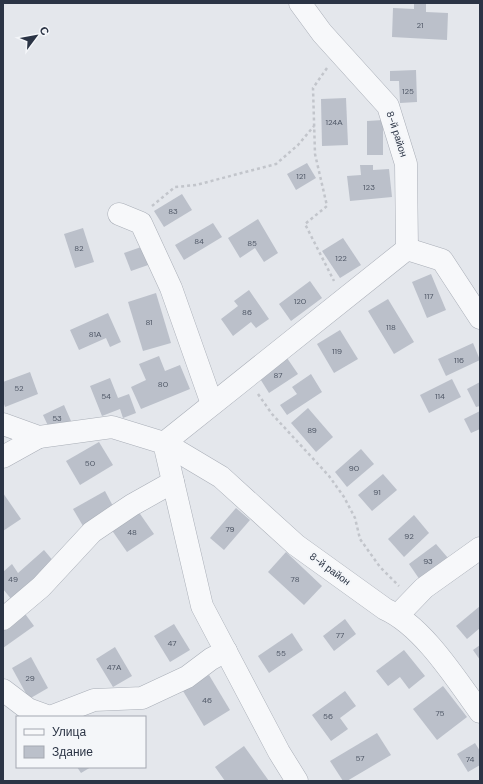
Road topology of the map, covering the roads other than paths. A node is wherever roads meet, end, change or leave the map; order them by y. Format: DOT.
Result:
graph roads {
  1 [pos="300,3"];
  2 [pos="118,214"];
  3 [pos="406,249"];
  4 [pos="480,318"];
  5 [pos="212,404"];
  6 [pos="3,424"];
  7 [pos="38,437"];
  8 [pos="164,443"];
  9 [pos="3,457"];
  10 [pos="173,482"];
  11 [pos="480,548"];
  12 [pos="405,608"];
  13 [pos="3,619"];
  14 [pos="226,651"];
  15 [pos="3,690"];
  16 [pos="480,712"];
  17 [pos="47,716"];
  18 [pos="53,716"];
  19 [pos="297,781"];
  1 -- 3 [label="street, 8-й район"];
  2 -- 5 [label="street"];
  3 -- 4 [label="street"];
  3 -- 5 [label="street"];
  5 -- 8 [label="street"];
  6 -- 7 [label="street, 8-й район"];
  7 -- 8 [label="street, 8-й район"];
  7 -- 9 [label="street, 8-й район"];
  8 -- 10 [label="street"];
  8 -- 12 [label="street, 8-й район"];
  10 -- 13 [label="street"];
  10 -- 14 [label="street"];
  11 -- 12 [label="street"];
  12 -- 16 [label="street, 8-й район"];
  14 -- 18 [label="street"];
  14 -- 19 [label="street"];
  15 -- 17 [label="street"];
}
